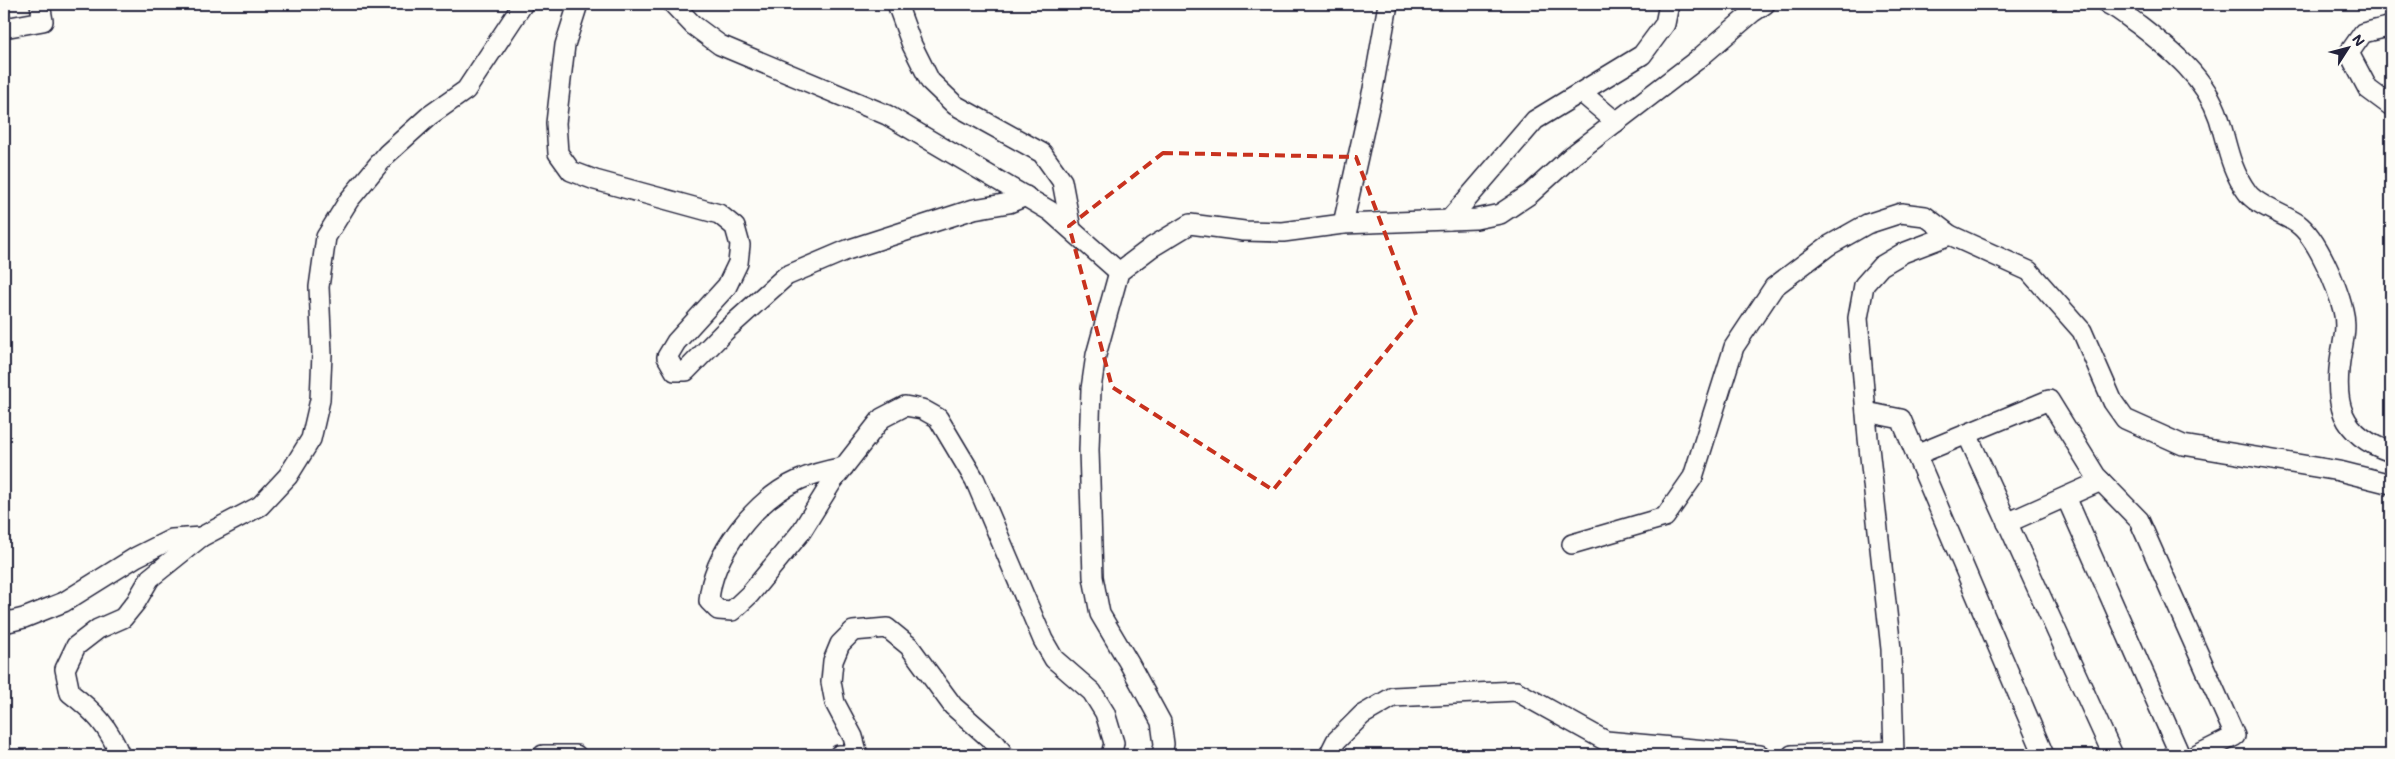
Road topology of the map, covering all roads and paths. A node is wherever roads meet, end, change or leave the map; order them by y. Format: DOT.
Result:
graph roads {
  1 [pos="40,4"];
  2 [pos="523,4"];
  3 [pos="578,4"];
  4 [pos="673,4"];
  5 [pos="897,4"];
  6 [pos="1388,4"];
  7 [pos="1669,4"];
  8 [pos="1765,4"];
  9 [pos="2108,4"];
  10 [pos="4,28"];
  11 [pos="2391,29"];
  12 [pos="1582,93"];
  13 [pos="2391,106"];
  14 [pos="1616,122"];
  15 [pos="1026,196"];
  16 [pos="1449,220"];
  17 [pos="1343,224"];
  18 [pos="1071,229"];
  19 [pos="1950,235"];
  20 [pos="1119,272"];
  21 [pos="1866,412"];
  22 [pos="1967,434"];
  23 [pos="2391,452"];
  24 [pos="1916,455"];
  25 [pos="844,467"];
  26 [pos="2101,481"];
  27 [pos="2391,484"];
  28 [pos="2066,496"];
  29 [pos="2007,522"];
  30 [pos="202,537"];
  31 [pos="1572,544"];
  32 [pos="4,623"];
  33 [pos="1894,753"];
  34 [pos="120,755"];
  35 [pos="543,755"];
  36 [pos="576,755"];
  37 [pos="839,755"];
  38 [pos="858,755"];
  39 [pos="1004,755"];
  40 [pos="1111,755"];
  41 [pos="1162,755"];
  42 [pos="1329,755"];
  43 [pos="1760,755"];
  44 [pos="1792,755"];
  45 [pos="2044,755"];
  46 [pos="2113,755"];
  47 [pos="2180,755"];
  48 [pos="2197,755"];
  1 -- 10 [label="lane"];
  2 -- 30 [label="lane"];
  3 -- 15 [label="lane"];
  4 -- 15 [label="lane"];
  5 -- 18 [label="lane"];
  6 -- 17 [label="lane"];
  7 -- 12 [label="lane"];
  8 -- 14 [label="lane"];
  9 -- 23 [label="lane"];
  11 -- 13 [label="lane"];
  12 -- 14 [label="lane"];
  12 -- 16 [label="lane"];
  14 -- 16 [label="lane"];
  15 -- 18 [label="lane"];
  16 -- 17 [label="lane"];
  17 -- 20 [label="lane"];
  18 -- 20 [label="lane"];
  19 -- 21 [label="lane"];
  19 -- 27 [label="lane"];
  19 -- 31 [label="lane"];
  20 -- 41 [label="lane"];
  21 -- 24 [label="lane"];
  21 -- 33 [label="lane"];
  22 -- 24 [label="lane"];
  22 -- 26 [label="lane"];
  22 -- 29 [label="lane"];
  24 -- 45 [label="lane"];
  25 -- 25 [label="lane"];
  25 -- 40 [label="lane"];
  26 -- 28 [label="lane"];
  26 -- 48 [label="lane"];
  28 -- 29 [label="lane"];
  28 -- 47 [label="lane"];
  29 -- 46 [label="lane"];
  30 -- 32 [label="lane"];
  30 -- 34 [label="lane"];
  33 -- 44 [label="lane"];
  35 -- 36 [label="lane"];
  37 -- 38 [label="lane"];
  38 -- 39 [label="lane"];
  42 -- 43 [label="lane"];
}
